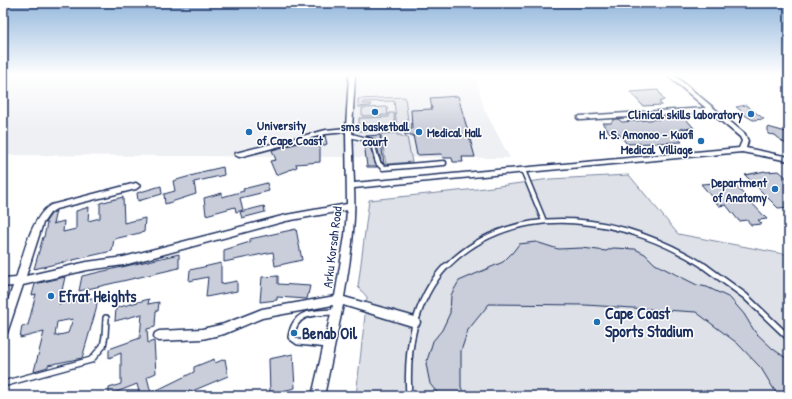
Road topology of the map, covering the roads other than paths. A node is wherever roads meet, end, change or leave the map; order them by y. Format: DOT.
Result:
graph roads {
  1 [pos="351,94"];
  2 [pos="693,94"];
  3 [pos="713,110"];
  4 [pos="580,118"];
  5 [pos="350,132"];
  6 [pos="742,150"];
  7 [pos="239,155"];
  8 [pos="789,160"];
  9 [pos="444,163"];
  10 [pos="524,170"];
  11 [pos="136,186"];
  12 [pos="350,186"];
  13 [pos="351,206"];
  14 [pos="544,221"];
  15 [pos="19,282"];
  16 [pos="3,283"];
  17 [pos="339,300"];
  18 [pos="336,312"];
  19 [pos="106,318"];
  20 [pos="415,322"];
  21 [pos="3,330"];
  22 [pos="158,336"];
  23 [pos="789,338"];
  24 [pos="329,345"];
  25 [pos="3,384"];
  26 [pos="318,396"];
  27 [pos="409,396"];
  1 -- 5 [label="street, Arku Korsah Road"];
  2 -- 3 [label="street"];
  3 -- 4 [label="street"];
  3 -- 6 [label="street"];
  5 -- 7 [label="street"];
  5 -- 9 [label="lane"];
  5 -- 12 [label="street, Arku Korsah Road"];
  6 -- 8 [label="street"];
  6 -- 10 [label="street"];
  10 -- 12 [label="street"];
  10 -- 14 [label="lane"];
  11 -- 15 [label="street"];
  12 -- 13 [label="street, Arku Korsah Road"];
  13 -- 15 [label="street"];
  13 -- 17 [label="street, Arku Korsah Road"];
  14 -- 20 [label="lane"];
  14 -- 23 [label="lane"];
  15 -- 16 [label="street"];
  15 -- 21 [label="street"];
  17 -- 18 [label="street, Arku Korsah Road"];
  17 -- 20 [label="street"];
  17 -- 22 [label="street"];
  18 -- 24 [label="street, Arku Korsah Road"];
  18 -- 24 [label="lane"];
  19 -- 25 [label="lane"];
  20 -- 27 [label="lane"];
  24 -- 26 [label="street, Arku Korsah Road"];
}
